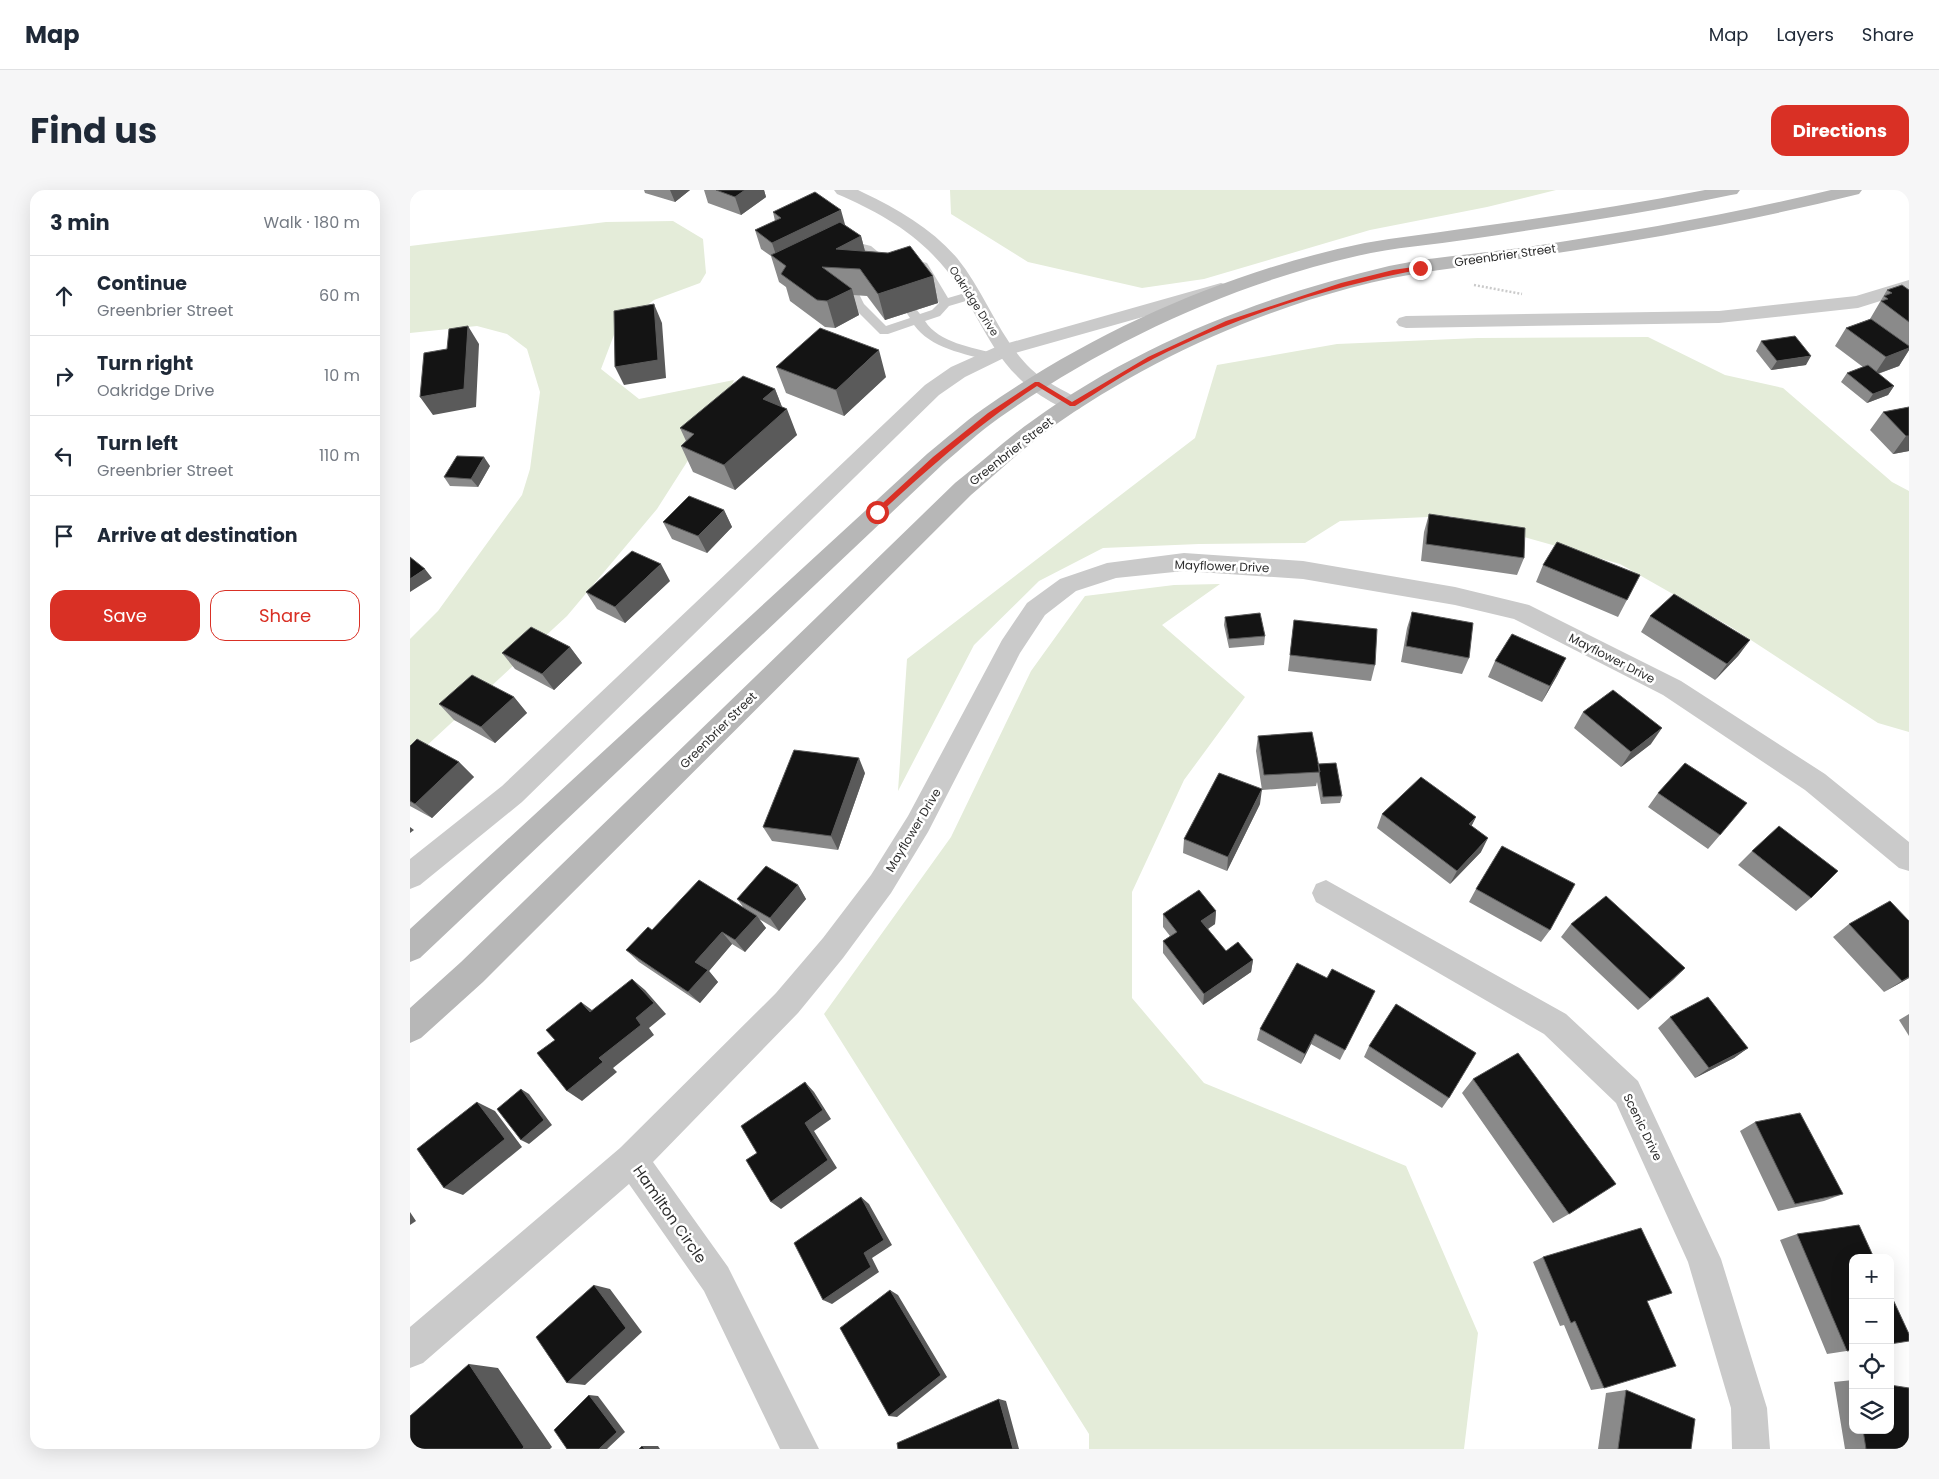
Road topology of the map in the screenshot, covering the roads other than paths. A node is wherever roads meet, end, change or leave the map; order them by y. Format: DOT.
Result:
graph roads {
  1 [pos="843,190"];
  2 [pos="1731,190"];
  3 [pos="1852,190"];
  4 [pos="942,255"];
  5 [pos="826,256"];
  6 [pos="905,268"];
  7 [pos="877,271"];
  8 [pos="1257,279"];
  9 [pos="1909,286"];
  10 [pos="972,294"];
  11 [pos="854,295"];
  12 [pos="945,303"];
  13 [pos="914,316"];
  14 [pos="1406,322"];
  15 [pos="998,353"];
  16 [pos="1037,383"];
  17 [pos="1072,404"];
  18 [pos="1909,859"];
  19 [pos="410,876"];
  20 [pos="1326,893"];
  21 [pos="410,948"];
  22 [pos="410,1028"];
  23 [pos="632,1160"];
  24 [pos="410,1350"];
  25 [pos="800,1449"];
  26 [pos="1751,1449"];
  1 -- 4 [label="street, Oakridge Drive"];
  2 -- 8 [label="main road"];
  3 -- 17 [label="main road, Greenbrier Street"];
  4 -- 6 [label="lane"];
  4 -- 10 [label="street, Oakridge Drive"];
  5 -- 6 [label="lane"];
  6 -- 7 [label="lane"];
  6 -- 12 [label="lane"];
  8 -- 15 [label="street"];
  8 -- 16 [label="main road"];
  9 -- 14 [label="street"];
  10 -- 12 [label="lane"];
  10 -- 15 [label="street, Oakridge Drive"];
  11 -- 13 [label="lane"];
  12 -- 13 [label="lane"];
  13 -- 15 [label="lane"];
  15 -- 16 [label="street, Oakridge Drive"];
  15 -- 19 [label="street"];
  16 -- 17 [label="street, Oakridge Drive"];
  16 -- 21 [label="main road"];
  17 -- 22 [label="main road, Greenbrier Street"];
  18 -- 23 [label="street, Mayflower Drive"];
  20 -- 26 [label="street, Scenic Drive"];
  23 -- 24 [label="street, Hamilton Circle"];
  23 -- 25 [label="street, Hamilton Circle"];
}
